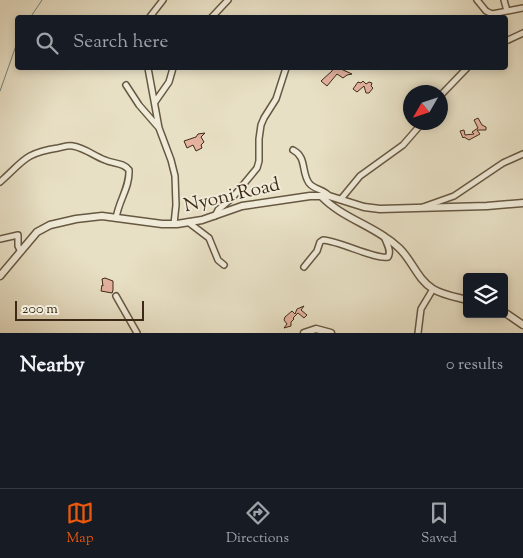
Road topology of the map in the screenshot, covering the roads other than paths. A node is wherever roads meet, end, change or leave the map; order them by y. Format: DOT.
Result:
graph roads {
  1 [pos="163,0"];
  2 [pos="228,0"];
  3 [pos="477,0"];
  4 [pos="504,0"];
  5 [pos="523,8"];
  6 [pos="507,11"];
  7 [pos="151,15"];
  8 [pos="214,15"];
  9 [pos="523,33"];
  10 [pos="508,40"];
  11 [pos="148,70"];
  12 [pos="172,70"];
  13 [pos="285,70"];
  14 [pos="465,70"];
  15 [pos="126,85"];
  16 [pos="448,88"];
  17 [pos="154,102"];
  18 [pos="159,128"];
  19 [pos="416,130"];
  20 [pos="293,150"];
  21 [pos="523,154"];
  22 [pos="0,182"];
  23 [pos="321,196"];
  24 [pos="329,196"];
  25 [pos="341,199"];
  26 [pos="523,203"];
  27 [pos="423,207"];
  28 [pos="215,216"];
  29 [pos="116,218"];
  30 [pos="188,222"];
  31 [pos="174,224"];
  32 [pos="384,236"];
  33 [pos="0,239"];
  34 [pos="20,250"];
  35 [pos="224,265"];
  36 [pos="304,267"];
  37 [pos="0,276"];
  38 [pos="433,289"];
  39 [pos="116,296"];
  40 [pos="463,299"];
  41 [pos="508,315"];
  42 [pos="523,325"];
  43 [pos="137,333"];
  44 [pos="304,333"];
  45 [pos="331,333"];
  46 [pos="418,333"];
  1 -- 7 [label="street"];
  2 -- 8 [label="street"];
  3 -- 6 [label="street"];
  4 -- 6 [label="street"];
  5 -- 6 [label="street"];
  9 -- 10 [label="street"];
  11 -- 17 [label="street"];
  12 -- 17 [label="street"];
  13 -- 28 [label="street"];
  14 -- 16 [label="street"];
  15 -- 18 [label="street"];
  17 -- 18 [label="street"];
  18 -- 31 [label="street"];
  19 -- 25 [label="street"];
  20 -- 24 [label="street"];
  21 -- 27 [label="street"];
  22 -- 29 [label="street"];
  23 -- 24 [label="street, Nyoni Road"];
  23 -- 28 [label="street, Nyoni Road"];
  23 -- 32 [label="street"];
  24 -- 25 [label="street, Nyoni Road"];
  25 -- 27 [label="street, Nyoni Road"];
  26 -- 27 [label="street, Nyoni Road"];
  28 -- 30 [label="street, Nyoni Road"];
  29 -- 31 [label="street, Nyoni Road"];
  29 -- 34 [label="street, Nyoni Road"];
  30 -- 31 [label="street, Nyoni Road"];
  30 -- 35 [label="street"];
  32 -- 36 [label="street"];
  32 -- 38 [label="street"];
  33 -- 34 [label="street"];
  34 -- 37 [label="street, Nyoni Road"];
  38 -- 40 [label="street"];
  38 -- 46 [label="street"];
  39 -- 43 [label="street"];
  41 -- 42 [label="street"];
  44 -- 45 [label="street"];
}
